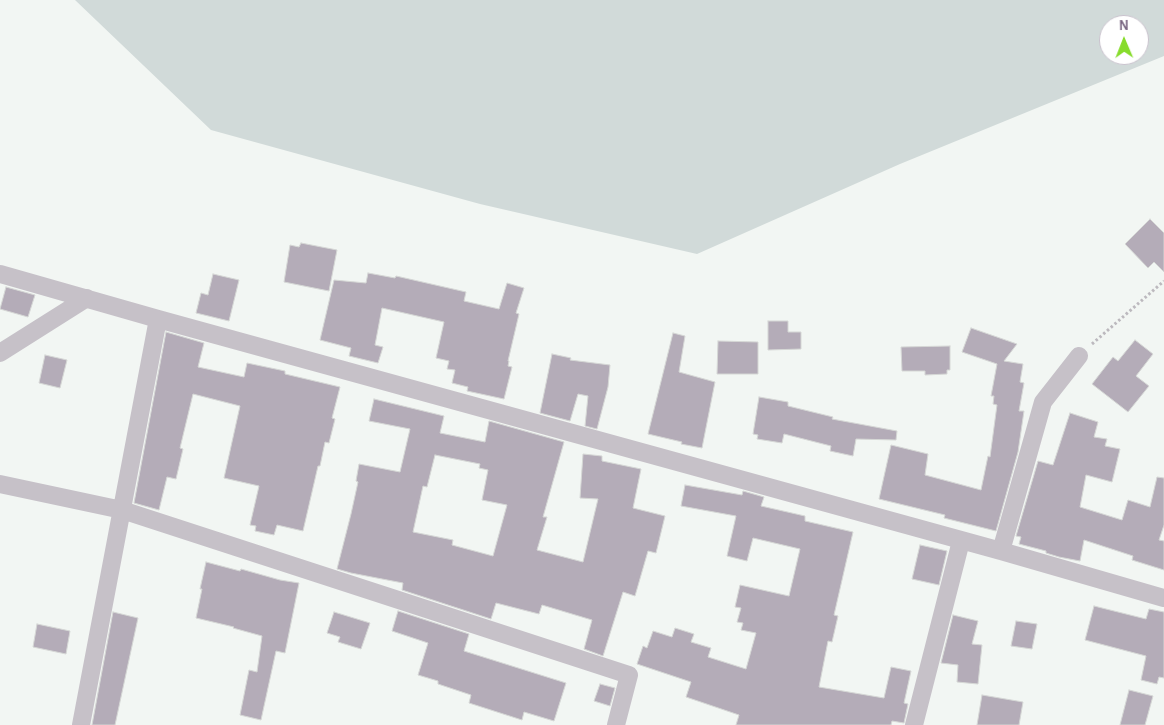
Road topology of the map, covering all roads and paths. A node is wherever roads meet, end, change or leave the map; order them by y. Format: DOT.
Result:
graph roads {
  1 [pos="0,274"];
  2 [pos="1164,281"];
  3 [pos="87,298"];
  4 [pos="158,319"];
  5 [pos="0,353"];
  6 [pos="1079,356"];
  7 [pos="0,484"];
  8 [pos="122,510"];
  9 [pos="961,541"];
  10 [pos="1001,551"];
  11 [pos="1164,598"];
  12 [pos="81,725"];
  13 [pos="616,725"];
  14 [pos="914,725"];
  1 -- 3 [label="street"];
  2 -- 6 [label="path"];
  3 -- 4 [label="street"];
  3 -- 5 [label="street"];
  4 -- 8 [label="street"];
  4 -- 9 [label="street"];
  6 -- 10 [label="street"];
  7 -- 8 [label="street"];
  8 -- 12 [label="street"];
  8 -- 13 [label="street"];
  9 -- 10 [label="street"];
  9 -- 14 [label="street"];
  10 -- 11 [label="street"];
}
